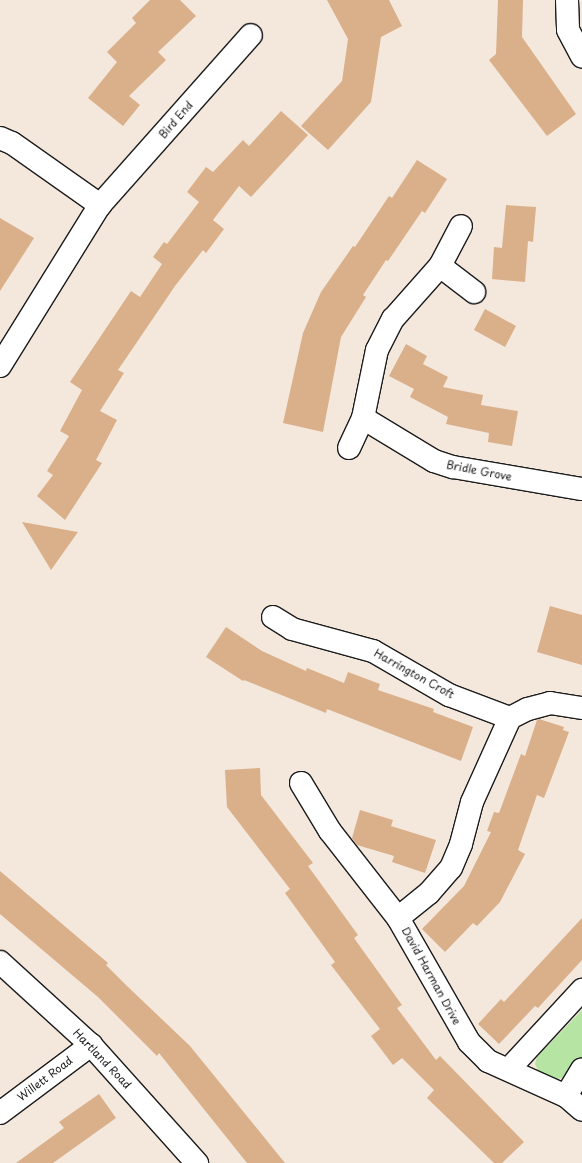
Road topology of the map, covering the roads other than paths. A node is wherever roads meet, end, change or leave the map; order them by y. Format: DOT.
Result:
graph roads {
  1 [pos="567,0"];
  2 [pos="251,35"];
  3 [pos="582,56"];
  4 [pos="0,138"];
  5 [pos="100,205"];
  6 [pos="461,226"];
  7 [pos="440,266"];
  8 [pos="474,292"];
  9 [pos="0,366"];
  10 [pos="363,418"];
  11 [pos="349,448"];
  12 [pos="582,489"];
  13 [pos="273,617"];
  14 [pos="582,708"];
  15 [pos="510,718"];
  16 [pos="301,783"];
  17 [pos="398,918"];
  18 [pos="0,962"];
  19 [pos="582,990"];
  20 [pos="91,1045"];
  21 [pos="509,1068"];
  22 [pos="582,1069"];
  23 [pos="574,1103"];
  24 [pos="0,1113"];
  25 [pos="197,1163"];
  1 -- 3 [label="street"];
  2 -- 5 [label="street, Bird End"];
  4 -- 5 [label="street"];
  5 -- 9 [label="street, Bird End"];
  6 -- 7 [label="street"];
  7 -- 8 [label="street"];
  7 -- 10 [label="street"];
  10 -- 11 [label="street"];
  10 -- 12 [label="street, Bridle Grove"];
  13 -- 15 [label="street, Harrington Croft"];
  14 -- 15 [label="street"];
  15 -- 17 [label="street"];
  16 -- 17 [label="street, David Harman Drive"];
  17 -- 21 [label="street, David Harman Drive"];
  18 -- 20 [label="street, Hartland Road"];
  19 -- 21 [label="street"];
  20 -- 24 [label="street, Willett Road"];
  20 -- 25 [label="street, Hartland Road"];
  21 -- 23 [label="street, David Harman Drive"];
  22 -- 23 [label="street"];
}
